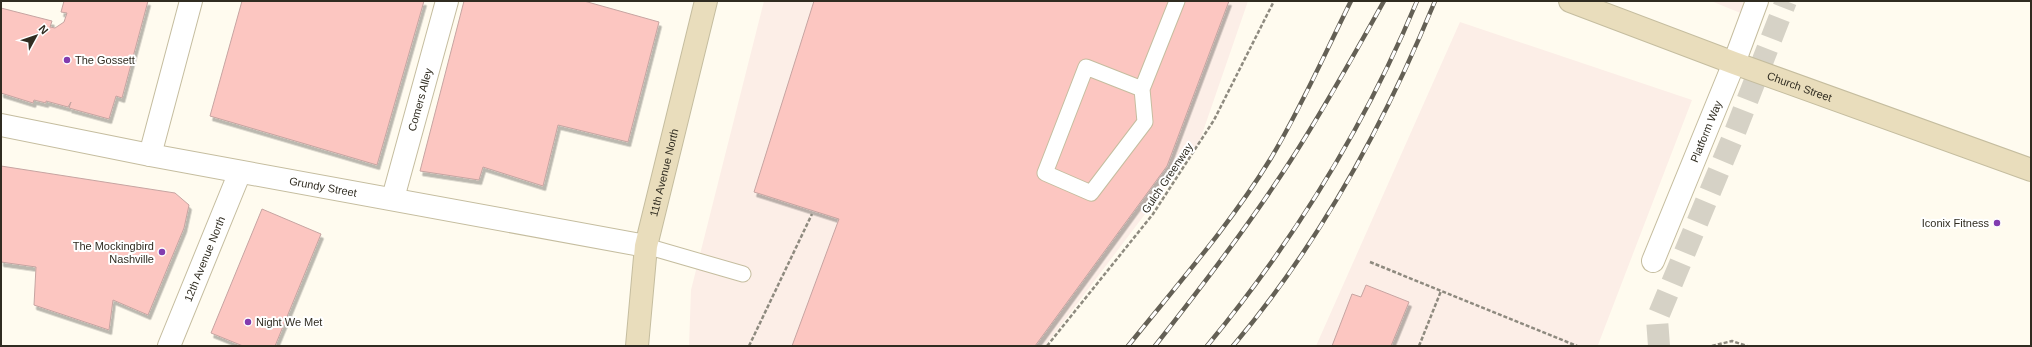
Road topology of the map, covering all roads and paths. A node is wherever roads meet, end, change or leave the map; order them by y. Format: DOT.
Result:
graph roads {
  1 [pos="191,1"];
  2 [pos="447,1"];
  3 [pos="706,1"];
  4 [pos="1177,1"];
  5 [pos="1274,1"];
  6 [pos="1570,1"];
  7 [pos="1757,1"];
  8 [pos="1734,63"];
  9 [pos="1142,89"];
  10 [pos="2,127"];
  11 [pos="150,155"];
  12 [pos="2031,170"];
  13 [pos="240,172"];
  14 [pos="393,198"];
  15 [pos="812,214"];
  16 [pos="646,246"];
  17 [pos="1653,261"];
  18 [pos="1370,262"];
  19 [pos="743,274"];
  20 [pos="1441,291"];
  21 [pos="169,346"];
  22 [pos="637,346"];
  23 [pos="749,346"];
  24 [pos="1046,346"];
  25 [pos="1419,346"];
  26 [pos="1577,346"];
  27 [pos="1712,346"];
  28 [pos="1747,346"];
  1 -- 11 [label="street"];
  2 -- 14 [label="street, Comers Alley"];
  3 -- 16 [label="main road, 11th Avenue North"];
  4 -- 9 [label="lane"];
  5 -- 24 [label="path, Gulch Greenway"];
  6 -- 8 [label="main road, Church Street"];
  7 -- 8 [label="street, Platform Way"];
  8 -- 12 [label="main road, Church Street"];
  8 -- 17 [label="street, Platform Way"];
  9 -- 9 [label="lane"];
  10 -- 11 [label="street, Grundy Street"];
  11 -- 13 [label="street, Grundy Street"];
  13 -- 14 [label="street, Grundy Street"];
  13 -- 21 [label="street, 12th Avenue North"];
  14 -- 16 [label="street, Grundy Street"];
  15 -- 23 [label="path"];
  16 -- 19 [label="lane"];
  16 -- 22 [label="main road, 11th Avenue North"];
  18 -- 20 [label="path"];
  20 -- 25 [label="path"];
  20 -- 26 [label="path"];
  27 -- 28 [label="path"];
}
